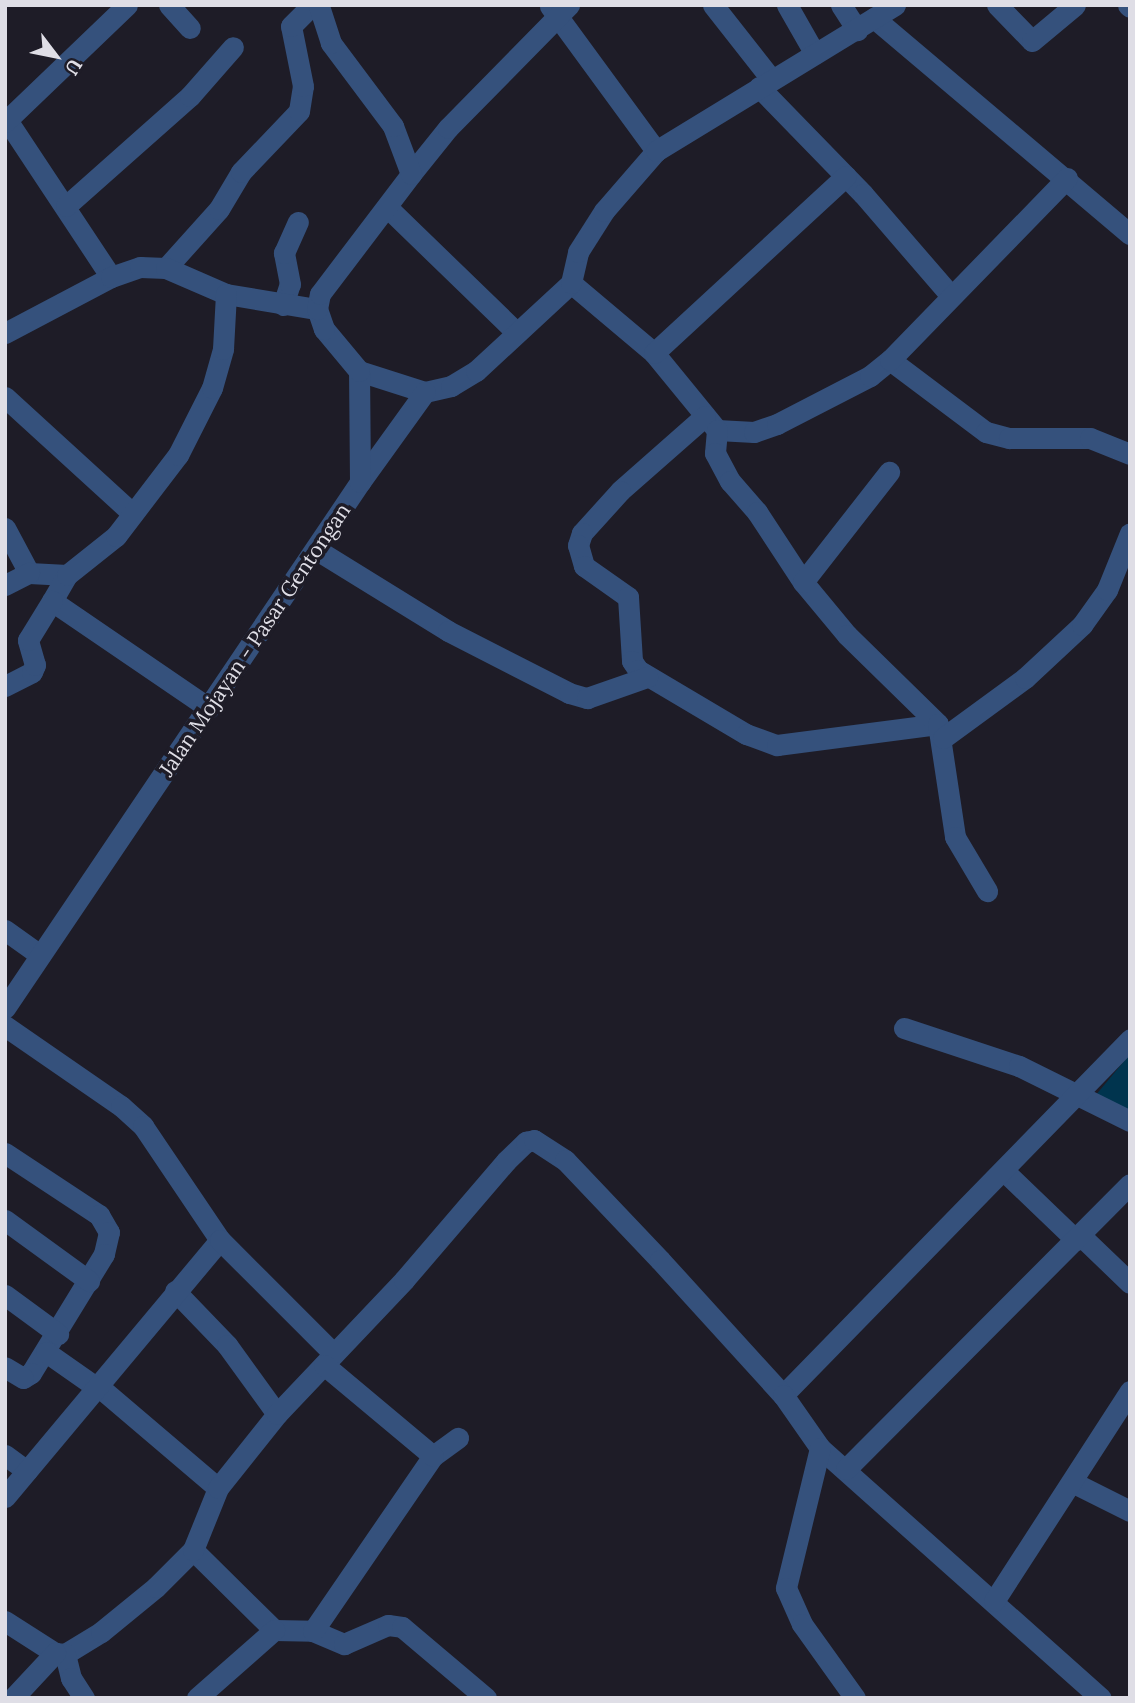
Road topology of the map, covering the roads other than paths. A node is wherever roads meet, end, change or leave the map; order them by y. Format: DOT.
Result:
graph roads {
  1 [pos="127,5"];
  2 [pos="169,5"];
  3 [pos="312,5"];
  4 [pos="319,5"];
  5 [pos="713,5"];
  6 [pos="787,5"];
  7 [pos="841,5"];
  8 [pos="895,5"];
  9 [pos="998,5"];
  10 [pos="1075,5"];
  11 [pos="559,9"];
  12 [pos="866,24"];
  13 [pos="190,28"];
  14 [pos="233,47"];
  15 [pos="816,54"];
  16 [pos="766,83"];
  17 [pos="6,120"];
  18 [pos="656,151"];
  19 [pos="411,174"];
  20 [pos="846,176"];
  21 [pos="1067,178"];
  22 [pos="66,206"];
  23 [pos="387,207"];
  24 [pos="298,222"];
  25 [pos="1127,227"];
  26 [pos="166,268"];
  27 [pos="111,277"];
  28 [pos="571,283"];
  29 [pos="226,294"];
  30 [pos="951,296"];
  31 [pos="283,304"];
  32 [pos="317,309"];
  33 [pos="516,332"];
  34 [pos="5,333"];
  35 [pos="654,353"];
  36 [pos="890,360"];
  37 [pos="359,371"];
  38 [pos="425,392"];
  39 [pos="5,397"];
  40 [pos="711,423"];
  41 [pos="1130,454"];
  42 [pos="889,472"];
  43 [pos="360,482"];
  44 [pos="133,514"];
  45 [pos="5,528"];
  46 [pos="1130,533"];
  47 [pos="317,550"];
  48 [pos="29,573"];
  49 [pos="67,575"];
  50 [pos="803,582"];
  51 [pos="5,585"];
  52 [pos="52,601"];
  53 [pos="647,677"];
  54 [pos="5,686"];
  55 [pos="209,708"];
  56 [pos="941,731"];
  57 [pos="987,891"];
  58 [pos="5,930"];
  59 [pos="40,955"];
  60 [pos="5,1008"];
  61 [pos="5,1026"];
  62 [pos="904,1028"];
  63 [pos="1130,1039"];
  64 [pos="1079,1096"];
  65 [pos="1130,1121"];
  66 [pos="5,1153"];
  67 [pos="1004,1171"];
  68 [pos="1130,1184"];
  69 [pos="5,1220"];
  70 [pos="1079,1238"];
  71 [pos="220,1240"];
  72 [pos="89,1281"];
  73 [pos="1130,1283"];
  74 [pos="175,1291"];
  75 [pos="5,1295"];
  76 [pos="58,1334"];
  77 [pos="47,1352"];
  78 [pos="329,1360"];
  79 [pos="5,1367"];
  80 [pos="97,1387"];
  81 [pos="1130,1391"];
  82 [pos="783,1395"];
  83 [pos="277,1414"];
  84 [pos="458,1438"];
  85 [pos="820,1448"];
  86 [pos="5,1455"];
  87 [pos="433,1456"];
  88 [pos="846,1469"];
  89 [pos="27,1471"];
  90 [pos="1072,1482"];
  91 [pos="218,1488"];
  92 [pos="5,1497"];
  93 [pos="1130,1511"];
  94 [pos="192,1549"];
  95 [pos="994,1601"];
  96 [pos="5,1621"];
  97 [pos="274,1630"];
  98 [pos="313,1631"];
  99 [pos="60,1653"];
  100 [pos="481,1696"];
  101 [pos="13,1698"];
  102 [pos="84,1698"];
  103 [pos="197,1698"];
  104 [pos="855,1698"];
  105 [pos="1101,1698"];
  1 -- 17 [label="street"];
  2 -- 13 [label="street"];
  3 -- 26 [label="street"];
  4 -- 19 [label="street"];
  5 -- 16 [label="street"];
  6 -- 15 [label="street"];
  7 -- 12 [label="street"];
  8 -- 12 [label="street"];
  9 -- 10 [label="street"];
  11 -- 18 [label="street"];
  11 -- 19 [label="street"];
  12 -- 15 [label="street"];
  12 -- 21 [label="street"];
  14 -- 22 [label="street"];
  15 -- 16 [label="street"];
  16 -- 18 [label="street"];
  16 -- 20 [label="street"];
  17 -- 22 [label="street"];
  18 -- 28 [label="street"];
  19 -- 23 [label="street"];
  20 -- 30 [label="street"];
  20 -- 35 [label="street"];
  21 -- 25 [label="street"];
  21 -- 30 [label="street"];
  22 -- 27 [label="street"];
  23 -- 32 [label="street"];
  23 -- 33 [label="street"];
  24 -- 31 [label="street"];
  26 -- 27 [label="street"];
  26 -- 29 [label="street"];
  27 -- 34 [label="street"];
  28 -- 33 [label="street"];
  28 -- 35 [label="street"];
  29 -- 31 [label="street"];
  29 -- 44 [label="street"];
  30 -- 36 [label="street"];
  31 -- 32 [label="street"];
  32 -- 37 [label="street"];
  33 -- 38 [label="street"];
  35 -- 40 [label="street"];
  36 -- 40 [label="street"];
  36 -- 41 [label="street"];
  37 -- 38 [label="street"];
  37 -- 43 [label="street, Jalan Mojayan - Pasar Gentongan"];
  38 -- 43 [label="street"];
  39 -- 44 [label="street"];
  40 -- 50 [label="street"];
  40 -- 53 [label="street"];
  42 -- 50 [label="street"];
  43 -- 47 [label="street, Jalan Mojayan - Pasar Gentongan"];
  44 -- 49 [label="street"];
  45 -- 48 [label="street"];
  46 -- 56 [label="street"];
  47 -- 53 [label="street"];
  47 -- 55 [label="street, Jalan Mojayan - Pasar Gentongan"];
  48 -- 49 [label="street"];
  48 -- 51 [label="street"];
  49 -- 52 [label="street"];
  50 -- 56 [label="street"];
  52 -- 54 [label="street"];
  52 -- 55 [label="street"];
  53 -- 56 [label="street"];
  55 -- 59 [label="street, Jalan Mojayan - Pasar Gentongan"];
  56 -- 57 [label="street"];
  58 -- 59 [label="street"];
  59 -- 60 [label="street, Jalan Mojayan - Pasar Gentongan"];
  61 -- 71 [label="street"];
  62 -- 64 [label="street"];
  63 -- 64 [label="street"];
  64 -- 65 [label="street"];
  64 -- 67 [label="street"];
  66 -- 72 [label="street"];
  67 -- 70 [label="street"];
  67 -- 82 [label="street"];
  68 -- 70 [label="street"];
  69 -- 72 [label="street"];
  70 -- 73 [label="street"];
  70 -- 88 [label="street"];
  71 -- 74 [label="street"];
  71 -- 78 [label="street"];
  72 -- 76 [label="street"];
  74 -- 80 [label="street"];
  74 -- 83 [label="street"];
  75 -- 76 [label="street"];
  76 -- 77 [label="street"];
  77 -- 79 [label="street"];
  77 -- 80 [label="street"];
  78 -- 82 [label="street"];
  78 -- 83 [label="street"];
  78 -- 87 [label="street"];
  80 -- 89 [label="street"];
  80 -- 91 [label="street"];
  81 -- 90 [label="street"];
  82 -- 85 [label="street"];
  83 -- 91 [label="street"];
  84 -- 87 [label="street"];
  85 -- 88 [label="street"];
  85 -- 104 [label="street"];
  86 -- 89 [label="street"];
  87 -- 98 [label="street"];
  88 -- 95 [label="street"];
  89 -- 92 [label="street"];
  90 -- 93 [label="street"];
  90 -- 95 [label="street"];
  91 -- 94 [label="street"];
  94 -- 97 [label="street"];
  94 -- 99 [label="street"];
  95 -- 105 [label="street"];
  96 -- 99 [label="street"];
  97 -- 98 [label="street"];
  97 -- 103 [label="street"];
  98 -- 100 [label="street"];
  99 -- 101 [label="street"];
  99 -- 102 [label="street"];
}
